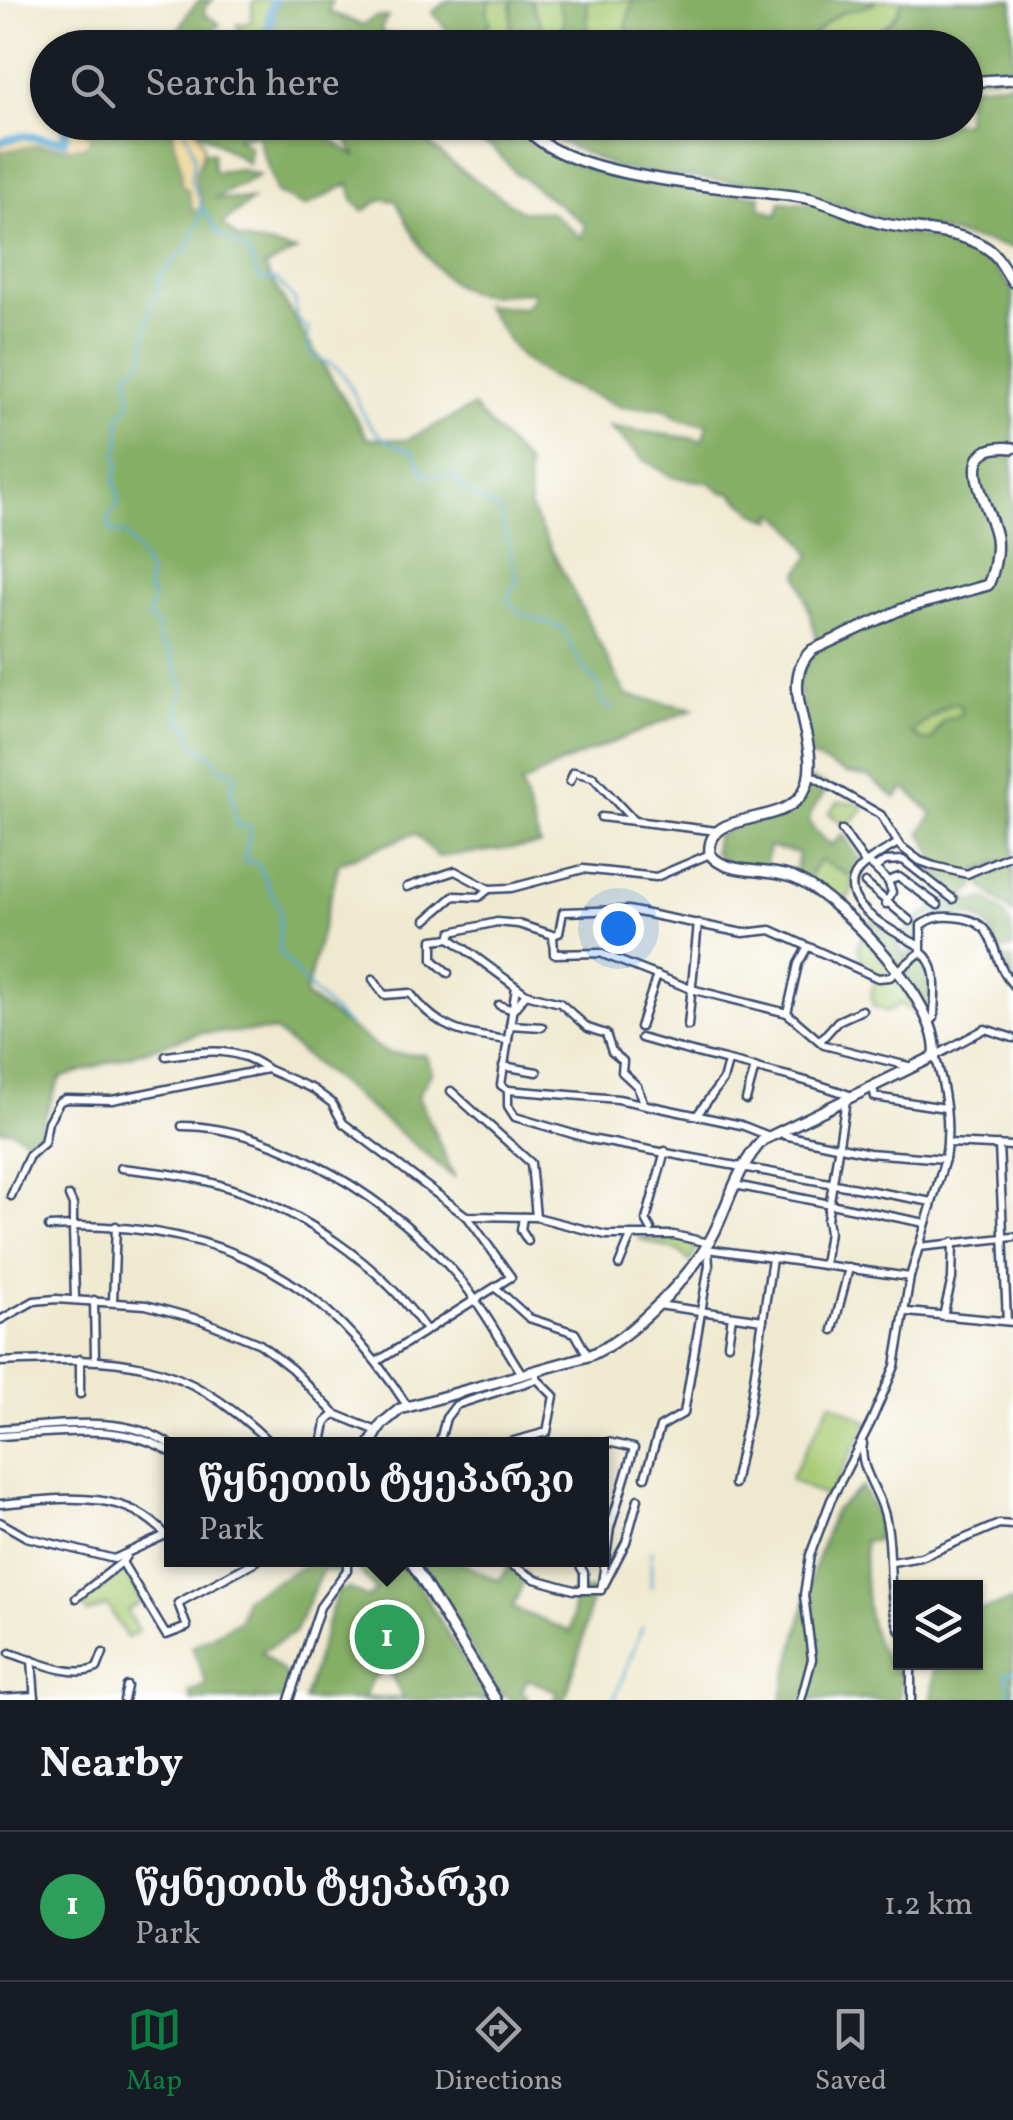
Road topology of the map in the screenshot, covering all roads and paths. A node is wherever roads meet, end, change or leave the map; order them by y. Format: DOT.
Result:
graph roads {
  1 [pos="1013,79"];
  2 [pos="983,81"];
  3 [pos="539,140"];
  4 [pos="1013,282"];
  5 [pos="1013,448"];
  6 [pos="811,776"];
  7 [pos="570,781"];
  8 [pos="601,817"];
  9 [pos="635,822"];
  10 [pos="842,830"];
  11 [pos="717,831"];
  12 [pos="898,843"];
  13 [pos="710,854"];
  14 [pos="1013,854"];
  15 [pos="870,865"];
  16 [pos="888,880"];
  17 [pos="865,882"];
  18 [pos="407,887"];
  19 [pos="489,889"];
  20 [pos="953,899"];
  21 [pos="886,904"];
  22 [pos="938,905"];
  23 [pos="426,920"];
  24 [pos="910,921"];
  25 [pos="698,923"];
  26 [pos="554,935"];
  27 [pos="450,938"];
  28 [pos="807,948"];
  29 [pos="921,949"];
  30 [pos="897,972"];
  31 [pos="448,973"];
  32 [pos="656,975"];
  33 [pos="373,978"];
  34 [pos="1013,985"];
  35 [pos="516,987"];
  36 [pos="692,989"];
  37 [pos="526,994"];
  38 [pos="499,1005"];
  39 [pos="513,1010"];
  40 [pos="862,1010"];
  41 [pos="787,1013"];
  42 [pos="929,1023"];
  43 [pos="510,1025"];
  44 [pos="688,1026"];
  45 [pos="542,1027"];
  46 [pos="640,1028"];
  47 [pos="641,1038"];
  48 [pos="1013,1038"];
  49 [pos="508,1040"];
  50 [pos="820,1041"];
  51 [pos="166,1056"];
  52 [pos="935,1056"];
  53 [pos="728,1062"];
  54 [pos="503,1066"];
  55 [pos="913,1067"];
  56 [pos="758,1068"];
  57 [pos="266,1069"];
  58 [pos="537,1072"];
  59 [pos="873,1086"];
  60 [pos="451,1090"];
  61 [pos="508,1090"];
  62 [pos="849,1098"];
  63 [pos="746,1100"];
  64 [pos="644,1104"];
  65 [pos="945,1108"];
  66 [pos="697,1115"];
  67 [pos="182,1126"];
  68 [pos="774,1133"];
  69 [pos="948,1143"];
  70 [pos="839,1146"];
  71 [pos="999,1146"];
  72 [pos="1013,1146"];
  73 [pos="665,1150"];
  74 [pos="945,1159"];
  75 [pos="745,1165"];
  76 [pos="121,1168"];
  77 [pos="834,1182"];
  78 [pos="735,1185"];
  79 [pos="10,1196"];
  80 [pos="69,1196"];
  81 [pos="932,1202"];
  82 [pos="829,1204"];
  83 [pos="466,1216"];
  84 [pos="536,1216"];
  85 [pos="523,1217"];
  86 [pos="925,1223"];
  87 [pos="73,1226"];
  88 [pos="116,1226"];
  89 [pos="49,1227"];
  90 [pos="650,1229"];
  91 [pos="632,1236"];
  92 [pos="1009,1238"];
  93 [pos="528,1241"];
  94 [pos="953,1242"];
  95 [pos="919,1246"];
  96 [pos="708,1247"];
  97 [pos="772,1260"];
  98 [pos="824,1264"];
  99 [pos="618,1266"];
  100 [pos="850,1268"];
  101 [pos="910,1277"];
  102 [pos="497,1289"];
  103 [pos="76,1299"];
  104 [pos="94,1300"];
  105 [pos="114,1302"];
  106 [pos="475,1302"];
  107 [pos="656,1304"];
  108 [pos="906,1312"];
  109 [pos="702,1313"];
  110 [pos="732,1316"];
  111 [pos="943,1316"];
  112 [pos="0,1320"];
  113 [pos="762,1320"];
  114 [pos="1010,1321"];
  115 [pos="426,1330"];
  116 [pos="833,1330"];
  117 [pos="728,1344"];
  118 [pos="588,1356"];
  119 [pos="94,1359"];
  120 [pos="80,1360"];
  121 [pos="378,1361"];
  122 [pos="0,1362"];
  123 [pos="522,1374"];
  124 [pos="536,1375"];
  125 [pos="80,1394"];
  126 [pos="408,1407"];
  127 [pos="335,1414"];
  128 [pos="870,1424"];
  129 [pos="378,1431"];
  130 [pos="0,1432"];
  131 [pos="262,1437"];
  132 [pos="323,1437"];
  133 [pos="374,1437"];
  134 [pos="441,1437"];
  135 [pos="529,1437"];
  136 [pos="609,1442"];
  137 [pos="164,1445"];
  138 [pos="645,1477"];
  139 [pos="734,1484"];
  140 [pos="638,1499"];
  141 [pos="0,1504"];
  142 [pos="609,1519"];
  143 [pos="0,1522"];
  144 [pos="1013,1525"];
  145 [pos="164,1529"];
  146 [pos="164,1536"];
  147 [pos="124,1559"];
  148 [pos="892,1562"];
  149 [pos="245,1567"];
  150 [pos="347,1567"];
  151 [pos="414,1567"];
  152 [pos="515,1567"];
  153 [pos="581,1567"];
  154 [pos="603,1567"];
  155 [pos="893,1585"];
  156 [pos="584,1588"];
  157 [pos="601,1590"];
  158 [pos="76,1598"];
  159 [pos="10,1653"];
  160 [pos="103,1653"];
  161 [pos="32,1660"];
  162 [pos="911,1670"];
  163 [pos="127,1686"];
  164 [pos="0,1698"];
  165 [pos="35,1698"];
  166 [pos="124,1700"];
  167 [pos="290,1700"];
  168 [pos="496,1700"];
  169 [pos="800,1700"];
  170 [pos="911,1700"];
  1 -- 2 [label="main road"];
  3 -- 4 [label="main road"];
  5 -- 6 [label="main road"];
  6 -- 11 [label="main road"];
  6 -- 12 [label="street"];
  7 -- 9 [label="street"];
  8 -- 9 [label="street"];
  9 -- 11 [label="street"];
  10 -- 15 [label="street"];
  11 -- 13 [label="main road"];
  12 -- 14 [label="street"];
  12 -- 15 [label="street"];
  13 -- 19 [label="street"];
  13 -- 30 [label="main road"];
  15 -- 16 [label="street"];
  15 -- 20 [label="street"];
  15 -- 29 [label="street"];
  16 -- 21 [label="street"];
  16 -- 22 [label="street"];
  17 -- 21 [label="street"];
  18 -- 19 [label="street"];
  19 -- 23 [label="street"];
  21 -- 24 [label="street"];
  25 -- 26 [label="street"];
  25 -- 28 [label="street"];
  25 -- 36 [label="street"];
  26 -- 27 [label="street"];
  26 -- 32 [label="street"];
  27 -- 31 [label="street"];
  27 -- 35 [label="street"];
  28 -- 30 [label="street"];
  28 -- 41 [label="street"];
  29 -- 30 [label="street"];
  29 -- 34 [label="street"];
  29 -- 42 [label="street"];
  30 -- 42 [label="main road"];
  32 -- 36 [label="street"];
  32 -- 46 [label="street"];
  33 -- 49 [label="street"];
  35 -- 37 [label="street"];
  35 -- 39 [label="street"];
  36 -- 41 [label="street"];
  36 -- 44 [label="street"];
  37 -- 39 [label="street"];
  37 -- 64 [label="street"];
  38 -- 39 [label="street"];
  39 -- 43 [label="street"];
  40 -- 50 [label="street"];
  41 -- 50 [label="street"];
  42 -- 52 [label="main road"];
  43 -- 45 [label="street"];
  43 -- 49 [label="street"];
  47 -- 53 [label="street"];
  48 -- 52 [label="street"];
  49 -- 54 [label="street"];
  50 -- 55 [label="street"];
  51 -- 57 [label="street"];
  52 -- 55 [label="main road"];
  52 -- 65 [label="street"];
  53 -- 56 [label="street"];
  53 -- 66 [label="street"];
  54 -- 58 [label="street"];
  54 -- 61 [label="street"];
  55 -- 59 [label="main road"];
  56 -- 62 [label="street"];
  56 -- 63 [label="street"];
  57 -- 79 [label="street"];
  57 -- 83 [label="street"];
  59 -- 62 [label="main road"];
  59 -- 65 [label="street"];
  60 -- 84 [label="street"];
  61 -- 64 [label="street"];
  61 -- 73 [label="street"];
  62 -- 68 [label="main road"];
  62 -- 70 [label="street"];
  64 -- 66 [label="street"];
  65 -- 69 [label="street"];
  66 -- 68 [label="street"];
  67 -- 106 [label="street"];
  68 -- 70 [label="street"];
  68 -- 75 [label="main road"];
  69 -- 71 [label="street"];
  69 -- 74 [label="street"];
  70 -- 74 [label="street"];
  70 -- 77 [label="street"];
  71 -- 72 [label="street"];
  71 -- 92 [label="street"];
  73 -- 75 [label="street"];
  73 -- 90 [label="street"];
  74 -- 81 [label="street"];
  75 -- 77 [label="street"];
  75 -- 78 [label="main road"];
  76 -- 115 [label="street"];
  77 -- 81 [label="street"];
  77 -- 82 [label="street"];
  78 -- 82 [label="street"];
  78 -- 96 [label="main road"];
  80 -- 87 [label="street"];
  81 -- 86 [label="street"];
  82 -- 86 [label="street"];
  82 -- 98 [label="street"];
  83 -- 85 [label="street"];
  83 -- 102 [label="street"];
  84 -- 85 [label="street"];
  84 -- 91 [label="street"];
  85 -- 93 [label="street"];
  86 -- 95 [label="street"];
  87 -- 88 [label="street"];
  87 -- 89 [label="street"];
  87 -- 103 [label="street"];
  88 -- 105 [label="street"];
  88 -- 121 [label="street"];
  91 -- 96 [label="street"];
  91 -- 99 [label="street"];
  92 -- 94 [label="street"];
  92 -- 114 [label="street"];
  94 -- 95 [label="street"];
  94 -- 111 [label="street"];
  95 -- 101 [label="street"];
  96 -- 97 [label="street"];
  96 -- 107 [label="main road"];
  96 -- 109 [label="street"];
  97 -- 98 [label="street"];
  97 -- 113 [label="street"];
  98 -- 100 [label="street"];
  100 -- 101 [label="street"];
  100 -- 116 [label="street"];
  101 -- 108 [label="street"];
  102 -- 106 [label="street"];
  102 -- 118 [label="street"];
  103 -- 104 [label="street"];
  103 -- 112 [label="street"];
  104 -- 105 [label="street"];
  104 -- 119 [label="street"];
  105 -- 127 [label="street"];
  106 -- 115 [label="street"];
  106 -- 123 [label="street"];
  107 -- 109 [label="street"];
  107 -- 118 [label="main road"];
  108 -- 111 [label="street"];
  108 -- 128 [label="street"];
  109 -- 110 [label="street"];
  109 -- 138 [label="street"];
  110 -- 113 [label="street"];
  110 -- 117 [label="street"];
  111 -- 114 [label="street"];
  113 -- 139 [label="street"];
  115 -- 121 [label="street"];
  118 -- 124 [label="main road"];
  119 -- 120 [label="street"];
  119 -- 131 [label="street"];
  120 -- 122 [label="street"];
  120 -- 125 [label="street"];
  121 -- 126 [label="street"];
  123 -- 124 [label="main road"];
  123 -- 126 [label="main road"];
  124 -- 134 [label="street"];
  124 -- 135 [label="street"];
  126 -- 129 [label="main road"];
  127 -- 129 [label="street"];
  127 -- 132 [label="street"];
  128 -- 148 [label="street"];
  128 -- 169 [label="street"];
  129 -- 133 [label="main road"];
  130 -- 137 [label="street"];
  136 -- 142 [label="street"];
  140 -- 157 [label="street"];
  141 -- 145 [label="street"];
  143 -- 147 [label="street"];
  144 -- 148 [label="street"];
  146 -- 147 [label="street"];
  147 -- 149 [label="street"];
  147 -- 158 [label="street"];
  148 -- 155 [label="street"];
  150 -- 167 [label="street"];
  151 -- 168 [label="main road"];
  152 -- 156 [label="street"];
  153 -- 156 [label="street"];
  154 -- 157 [label="street"];
  156 -- 157 [label="street"];
  159 -- 161 [label="street"];
  160 -- 161 [label="street"];
  161 -- 165 [label="street"];
  162 -- 170 [label="street"];
  163 -- 166 [label="street"];
  164 -- 165 [label="street"];
}
